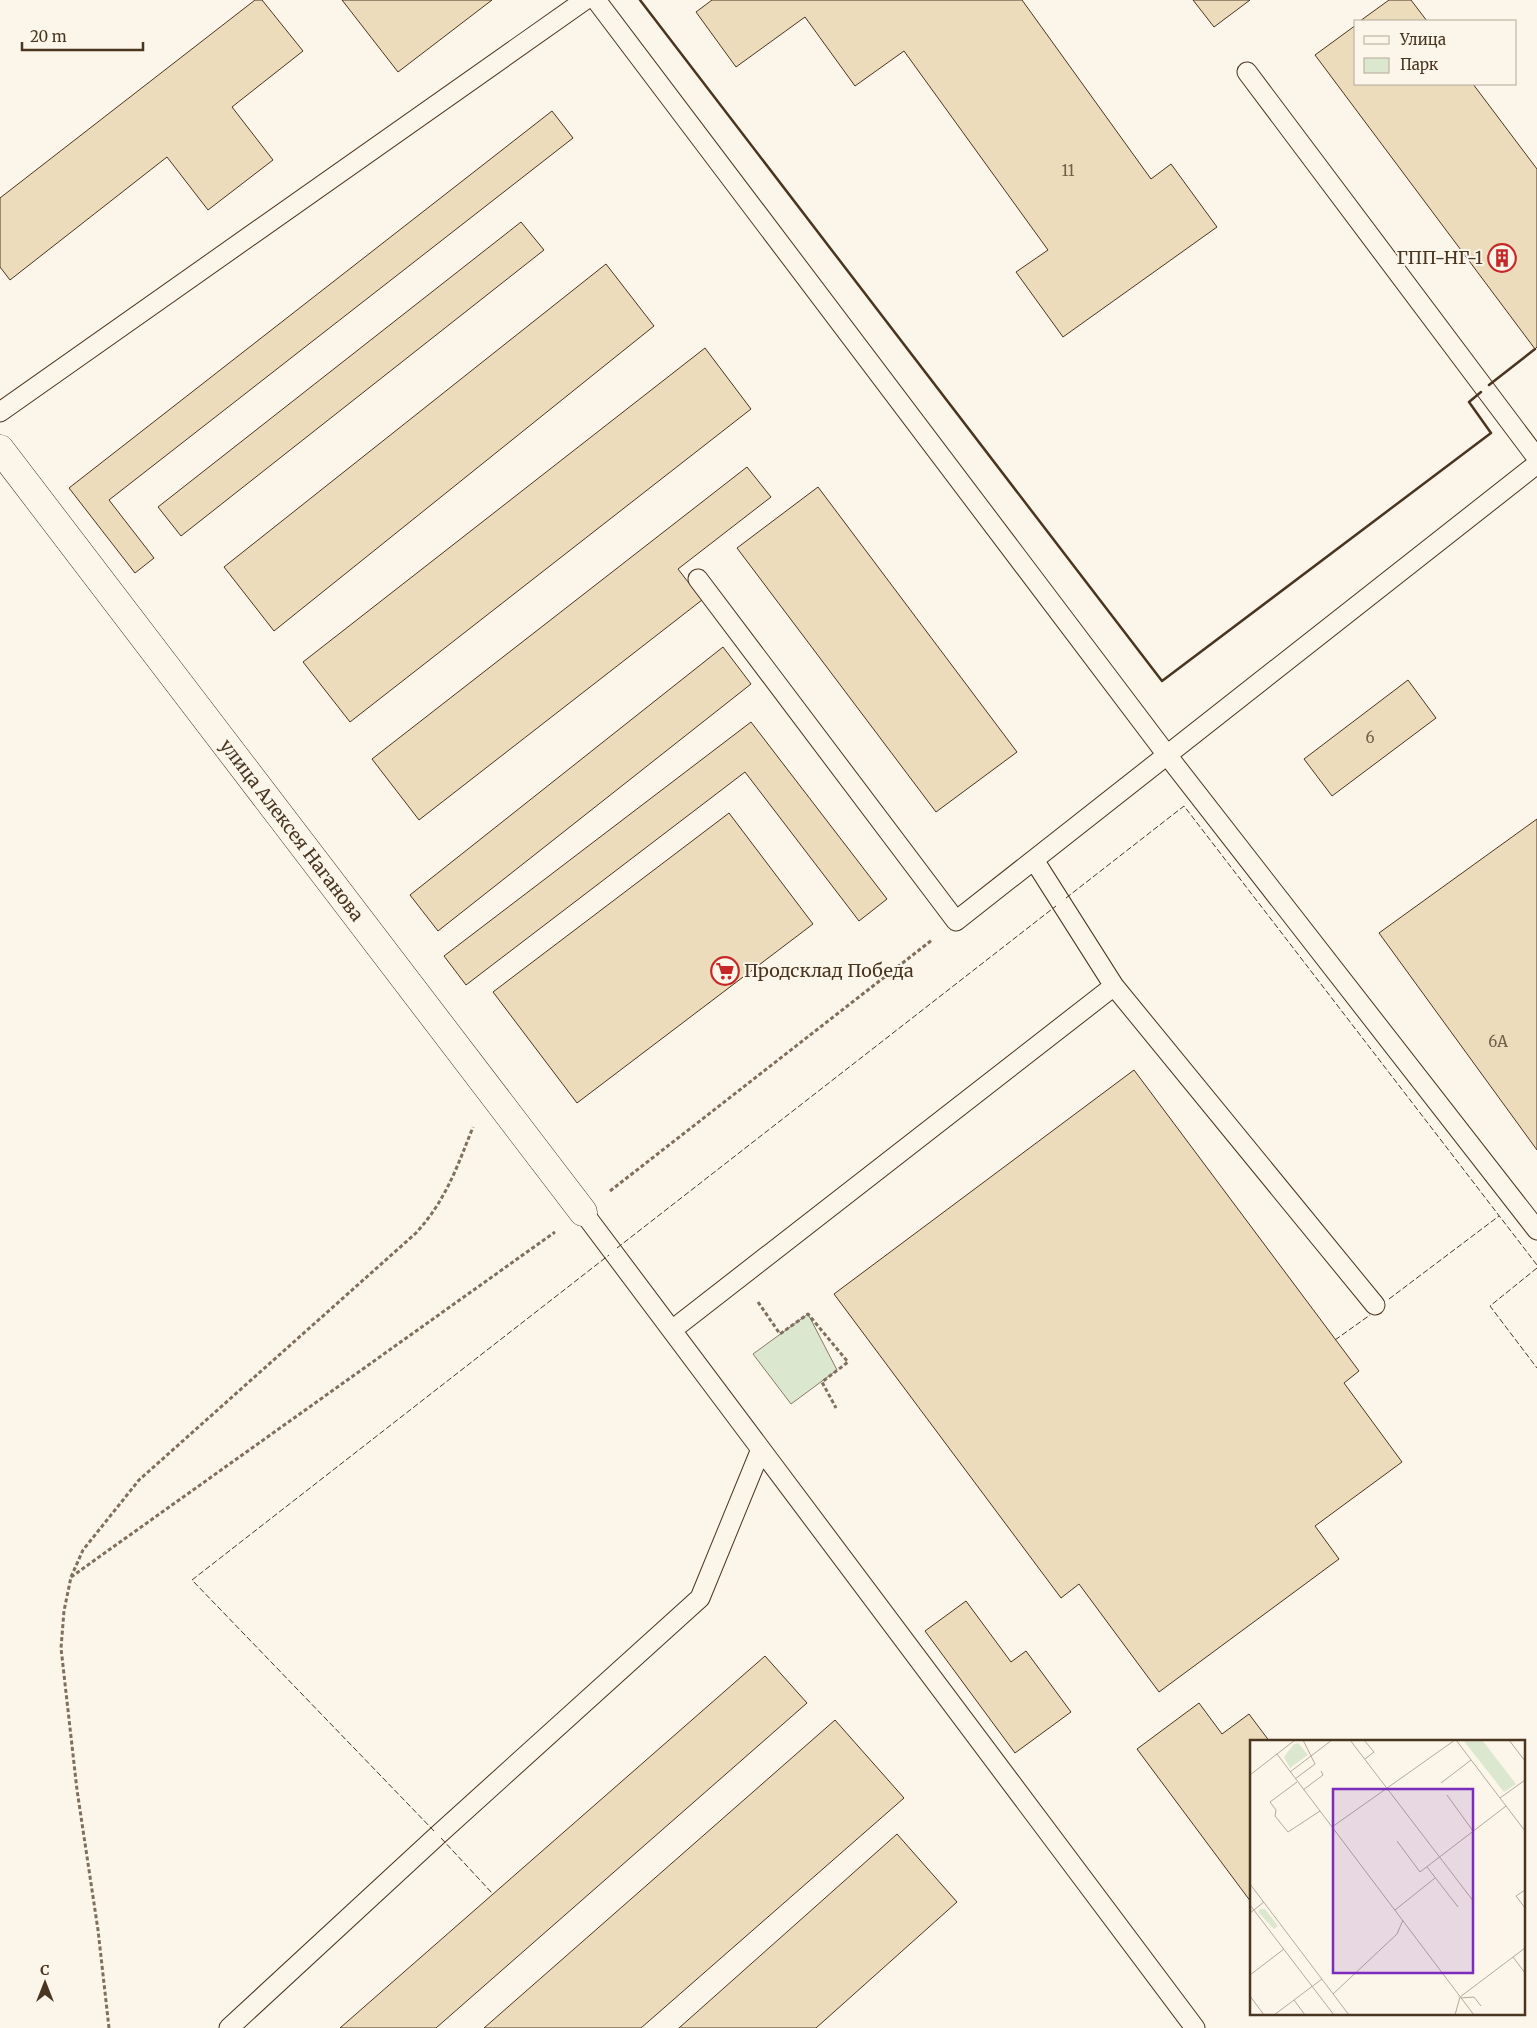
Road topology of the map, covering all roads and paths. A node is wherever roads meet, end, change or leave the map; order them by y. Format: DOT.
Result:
graph roads {
  1 [pos="585,0"];
  2 [pos="596,0"];
  3 [pos="1247,72"];
  4 [pos="0,412"];
  5 [pos="0,449"];
  6 [pos="1537,458"];
  7 [pos="1537,464"];
  8 [pos="698,579"];
  9 [pos="1167,755"];
  10 [pos="1034,860"];
  11 [pos="956,921"];
  12 [pos="1114,986"];
  13 [pos="488,1089"];
  14 [pos="583,1212"];
  15 [pos="1537,1230"];
  16 [pos="740,1276"];
  17 [pos="1375,1305"];
  18 [pos="672,1330"];
  19 [pos="836,1408"];
  20 [pos="761,1449"];
  21 [pos="71,1577"];
  22 [pos="109,2028"];
  23 [pos="229,2028"];
  24 [pos="1196,2028"];
  1 -- 4 [label="lane"];
  2 -- 9 [label="lane"];
  3 -- 6 [label="lane"];
  5 -- 13 [label="street, улица Алексея Наганова"];
  7 -- 9 [label="lane"];
  8 -- 11 [label="lane"];
  9 -- 10 [label="lane"];
  9 -- 15 [label="lane"];
  10 -- 11 [label="lane"];
  10 -- 12 [label="lane"];
  11 -- 14 [label="path"];
  12 -- 16 [label="lane"];
  12 -- 17 [label="lane"];
  13 -- 14 [label="street, улица Алексея Наганова"];
  13 -- 21 [label="path"];
  14 -- 18 [label="lane"];
  14 -- 21 [label="path"];
  16 -- 18 [label="lane"];
  16 -- 19 [label="path"];
  18 -- 20 [label="lane"];
  20 -- 23 [label="lane"];
  20 -- 24 [label="lane"];
  21 -- 22 [label="path"];
}
